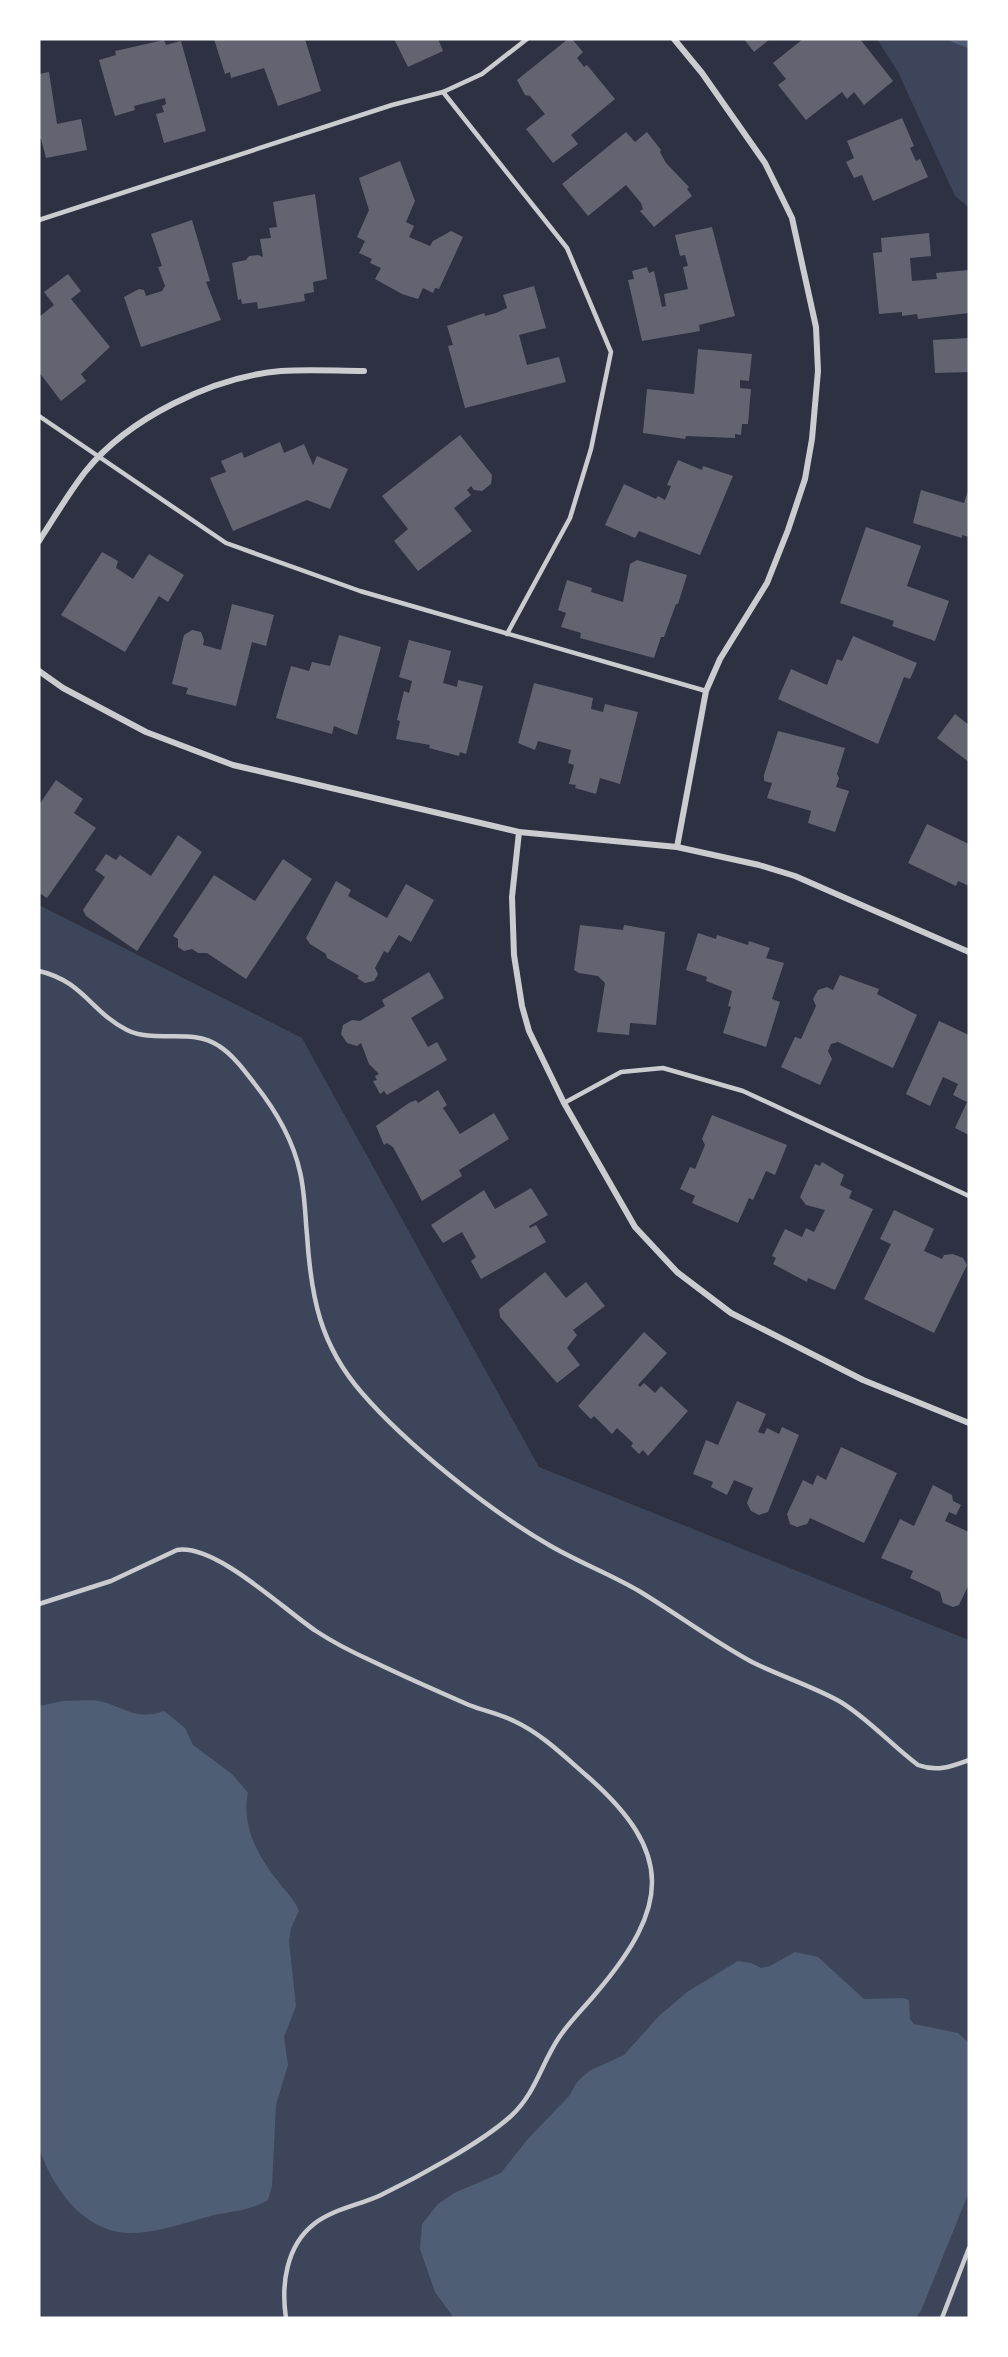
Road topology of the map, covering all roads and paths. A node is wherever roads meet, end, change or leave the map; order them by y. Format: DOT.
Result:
graph roads {
  1 [pos="527,39"];
  2 [pos="674,39"];
  3 [pos="443,92"];
  4 [pos="39,220"];
  5 [pos="364,372"];
  6 [pos="39,416"];
  7 [pos="99,459"];
  8 [pos="39,541"];
  9 [pos="507,634"];
  10 [pos="39,671"];
  11 [pos="706,691"];
  12 [pos="519,832"];
  13 [pos="677,847"];
  14 [pos="969,952"];
  15 [pos="39,971"];
  16 [pos="564,1103"];
  17 [pos="969,1196"];
  18 [pos="969,1423"];
  19 [pos="39,1604"];
  20 [pos="969,1760"];
  21 [pos="969,2248"];
  22 [pos="286,2318"];
  23 [pos="942,2318"];
  1 -- 3 [label="lane"];
  2 -- 11 [label="street"];
  3 -- 4 [label="lane"];
  3 -- 9 [label="lane"];
  5 -- 7 [label="street"];
  6 -- 7 [label="lane"];
  7 -- 8 [label="street"];
  7 -- 9 [label="lane"];
  9 -- 11 [label="lane"];
  10 -- 12 [label="street"];
  11 -- 13 [label="street"];
  12 -- 13 [label="street"];
  12 -- 16 [label="street"];
  13 -- 14 [label="street"];
  15 -- 20 [label="lane"];
  16 -- 17 [label="lane"];
  16 -- 18 [label="street"];
  19 -- 22 [label="lane"];
  21 -- 23 [label="lane"];
}
